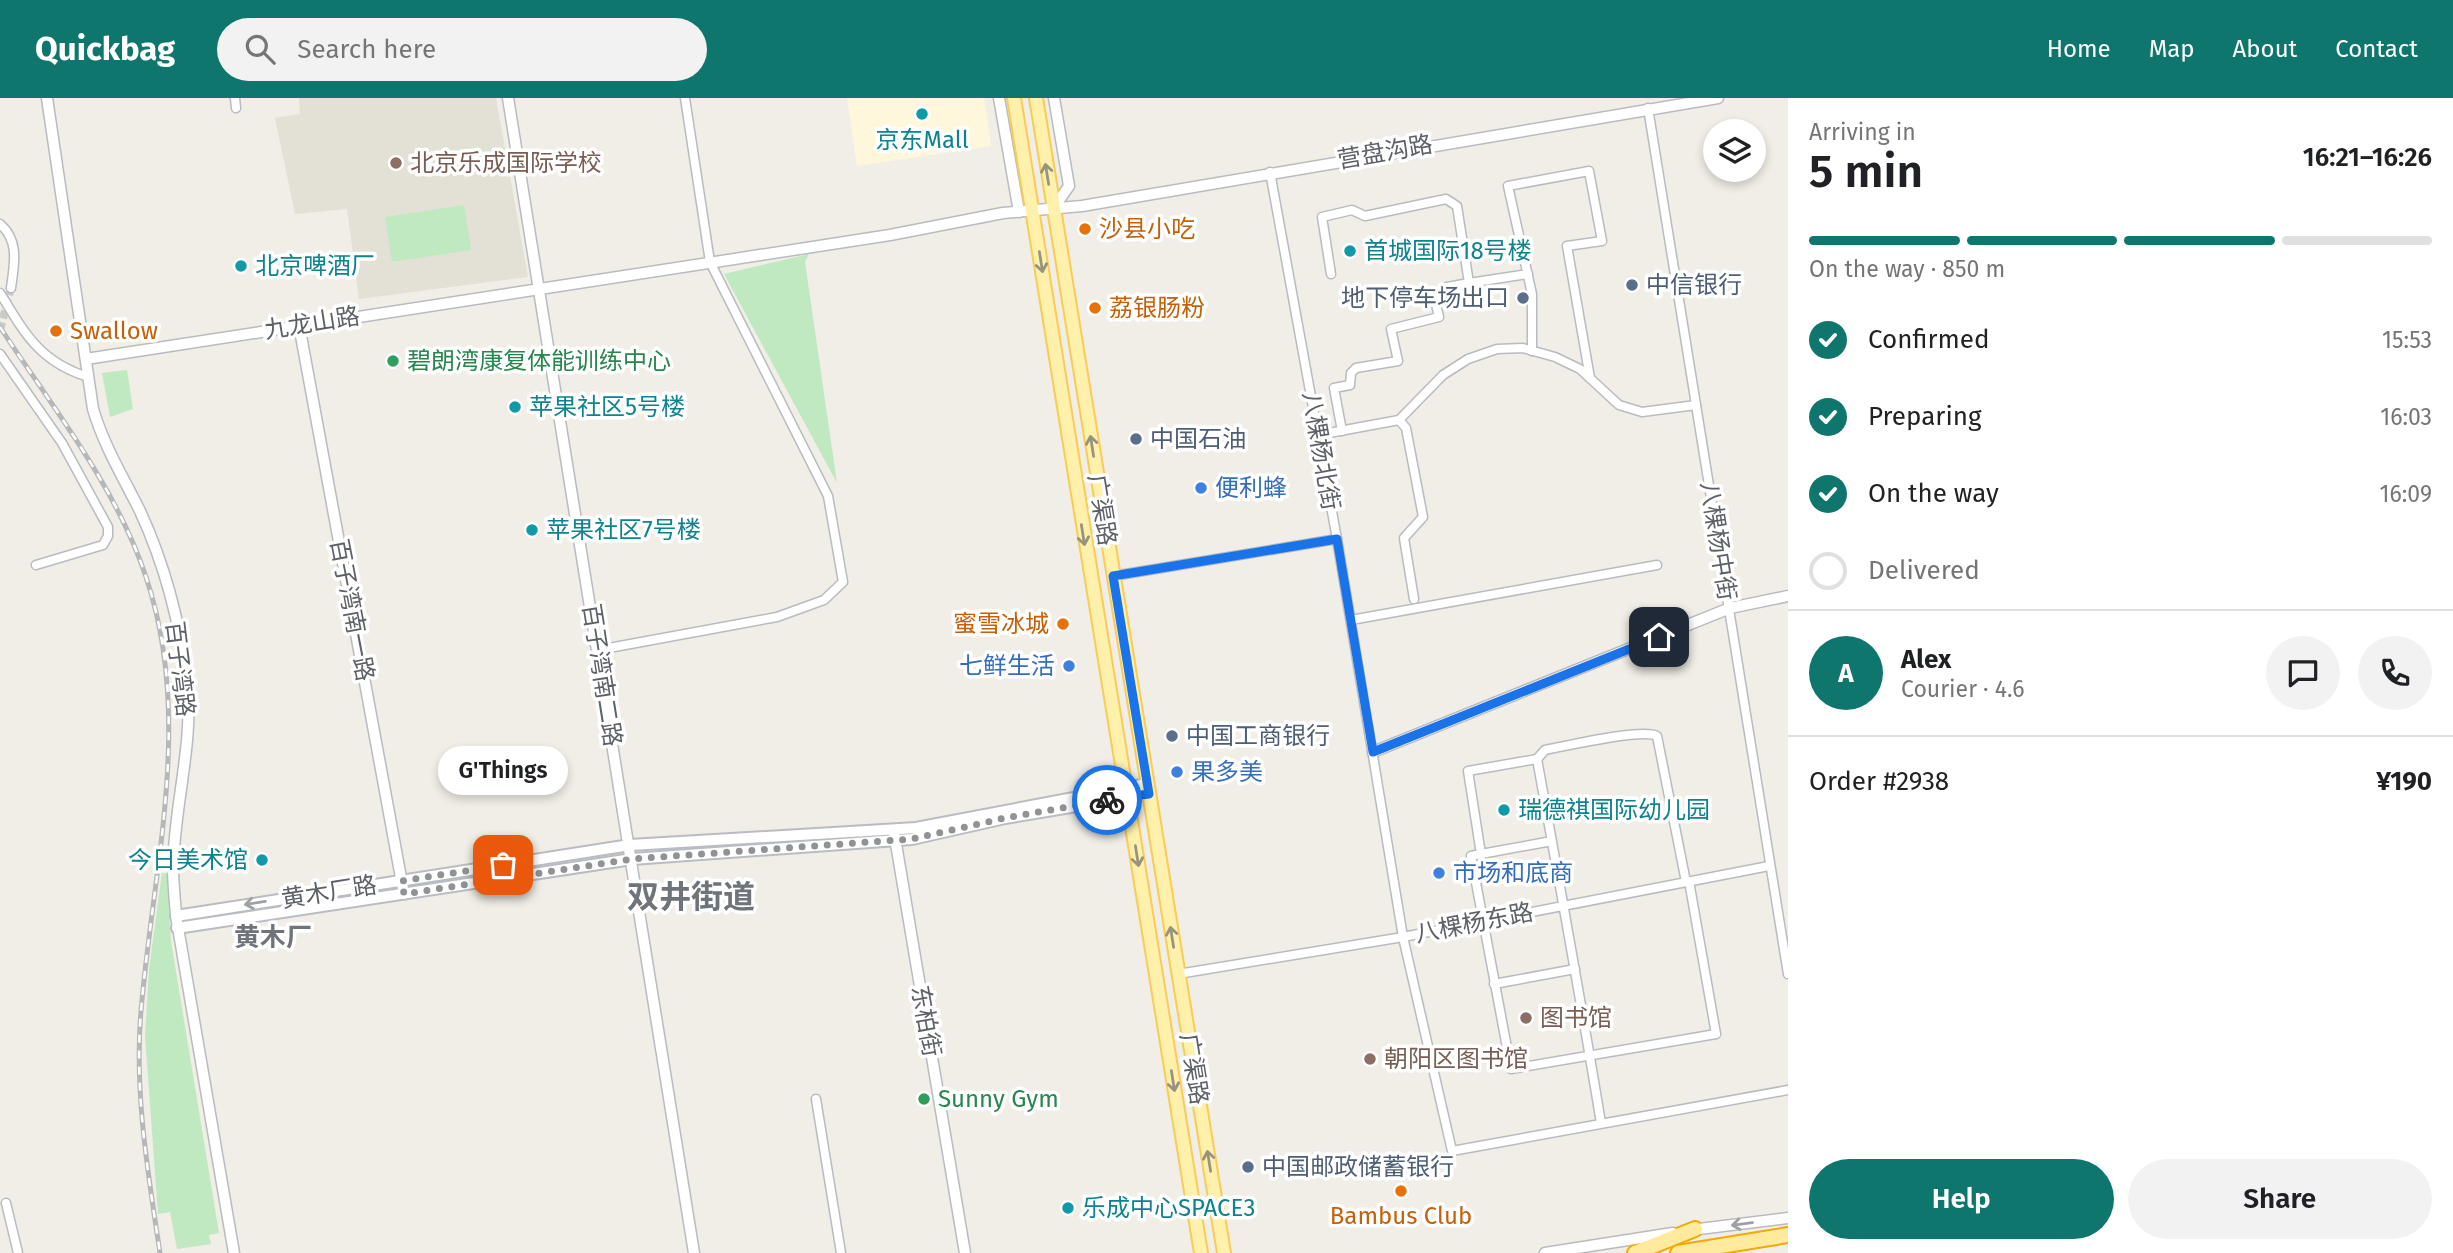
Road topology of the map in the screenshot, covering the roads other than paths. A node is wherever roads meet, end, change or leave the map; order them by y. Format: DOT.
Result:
graph roads {
  1 [pos="47,98"];
  2 [pos="234,98"];
  3 [pos="508,98"];
  4 [pos="685,98"];
  5 [pos="999,98"];
  6 [pos="1014,98"];
  7 [pos="1036,98"];
  8 [pos="1054,98"];
  9 [pos="1718,98"];
  10 [pos="236,108"];
  11 [pos="1648,108"];
  12 [pos="1270,172"];
  13 [pos="1053,209"];
  14 [pos="1033,210"];
  15 [pos="1019,212"];
  16 [pos="0,224"];
  17 [pos="710,262"];
  18 [pos="1331,274"];
  19 [pos="1528,274"];
  20 [pos="1469,283"];
  21 [pos="10,288"];
  22 [pos="538,288"];
  23 [pos="0,293"];
  24 [pos="1526,313"];
  25 [pos="299,326"];
  26 [pos="1532,346"];
  27 [pos="0,354"];
  28 [pos="86,359"];
  29 [pos="5,368"];
  30 [pos="88,377"];
  31 [pos="1590,378"];
  32 [pos="1696,405"];
  33 [pos="1399,420"];
  34 [pos="1342,431"];
  35 [pos="1318,436"];
  36 [pos="1337,539"];
  37 [pos="36,565"];
  38 [pos="1657,565"];
  39 [pos="1113,576"];
  40 [pos="1788,597"];
  41 [pos="1414,599"];
  42 [pos="1730,608"];
  43 [pos="1351,620"];
  44 [pos="598,650"];
  45 [pos="1373,752"];
  46 [pos="1537,759"];
  47 [pos="1148,789"];
  48 [pos="1127,792"];
  49 [pos="895,835"];
  50 [pos="1552,841"];
  51 [pos="630,845"];
  52 [pos="1481,854"];
  53 [pos="632,859"];
  54 [pos="1769,866"];
  55 [pos="402,881"];
  56 [pos="1687,882"];
  57 [pos="404,894"];
  58 [pos="1564,905"];
  59 [pos="176,916"];
  60 [pos="1482,922"];
  61 [pos="177,928"];
  62 [pos="1402,937"];
  63 [pos="1575,969"];
  64 [pos="1178,974"];
  65 [pos="1788,974"];
  66 [pos="1494,984"];
  67 [pos="1590,1056"];
  68 [pos="1788,1090"];
  69 [pos="816,1099"];
  70 [pos="1601,1124"];
  71 [pos="6,1203"];
  72 [pos="1788,1218"];
  73 [pos="1695,1229"];
  74 [pos="1788,1235"];
  75 [pos="18,1253"];
  76 [pos="234,1253"];
  77 [pos="694,1253"];
  78 [pos="841,1253"];
  79 [pos="965,1253"];
  80 [pos="1201,1253"];
  81 [pos="1224,1253"];
  82 [pos="1545,1253"];
  83 [pos="1635,1253"];
  84 [pos="1678,1253"];
  1 -- 28 [label="street, 百子湾路"];
  2 -- 10 [label="street"];
  3 -- 22 [label="street, 百子湾南二路"];
  4 -- 17 [label="street"];
  5 -- 15 [label="street"];
  6 -- 14 [label="main road, 广渠路"];
  13 -- 7 [label="main road, 广渠路, one-way"];
  8 -- 13 [label="street"];
  9 -- 11 [label="street, 营盘沟路"];
  11 -- 12 [label="street, 营盘沟路"];
  11 -- 32 [label="street, 八棵杨中街"];
  12 -- 13 [label="street, 营盘沟路"];
  12 -- 35 [label="street, 八棵杨北街"];
  13 -- 14 [label="street, 营盘沟路"];
  39 -- 13 [label="main road, 广渠路, one-way"];
  14 -- 15 [label="street, 营盘沟路"];
  14 -- 48 [label="main road, 广渠路, one-way"];
  15 -- 17 [label="street, 营盘沟路"];
  16 -- 21 [label="street"];
  17 -- 22 [label="street, 九龙山路"];
  17 -- 44 [label="street"];
  18 -- 20 [label="street"];
  19 -- 20 [label="street"];
  19 -- 26 [label="street"];
  19 -- 31 [label="street"];
  20 -- 34 [label="street"];
  22 -- 25 [label="street, 九龙山路"];
  22 -- 44 [label="street, 百子湾南二路"];
  23 -- 30 [label="street"];
  24 -- 26 [label="street"];
  25 -- 28 [label="street, 九龙山路"];
  25 -- 55 [label="street, 百子湾南一路"];
  26 -- 31 [label="street"];
  26 -- 33 [label="street"];
  27 -- 29 [label="street"];
  28 -- 30 [label="street, 百子湾路"];
  29 -- 37 [label="street"];
  30 -- 59 [label="street, 百子湾路"];
  31 -- 32 [label="street"];
  32 -- 42 [label="street, 八棵杨中街"];
  33 -- 34 [label="street"];
  33 -- 41 [label="street"];
  34 -- 35 [label="street"];
  35 -- 36 [label="street, 八棵杨北街"];
  36 -- 39 [label="street"];
  36 -- 43 [label="street, 八棵杨北街"];
  38 -- 43 [label="street"];
  39 -- 47 [label="main road, 广渠路"];
  40 -- 42 [label="street"];
  42 -- 45 [label="street"];
  42 -- 54 [label="street, 八棵杨中街"];
  43 -- 45 [label="street, 八棵杨北街"];
  44 -- 51 [label="street, 百子湾南二路"];
  45 -- 62 [label="street, 八棵杨北街"];
  46 -- 50 [label="street"];
  46 -- 52 [label="street"];
  46 -- 56 [label="street"];
  47 -- 48 [label="main road, 黄木厂路"];
  64 -- 47 [label="main road, 广渠路, one-way"];
  48 -- 49 [label="main road, 黄木厂路"];
  48 -- 80 [label="main road, 广渠路, one-way"];
  49 -- 51 [label="main road, 黄木厂路"];
  49 -- 53 [label="main road, 黄木厂路"];
  49 -- 79 [label="street, 东柏街"];
  50 -- 52 [label="street"];
  50 -- 58 [label="street"];
  51 -- 53 [label="street, 百子湾南二路"];
  51 -- 55 [label="main road, 黄木厂路"];
  52 -- 60 [label="street"];
  53 -- 57 [label="main road, 黄木厂路"];
  53 -- 77 [label="street, 百子湾南二路"];
  54 -- 56 [label="street, 八棵杨东路"];
  54 -- 65 [label="street, 八棵杨中街"];
  55 -- 57 [label="street, 百子湾南一路"];
  55 -- 59 [label="main road, 黄木厂路, one-way"];
  56 -- 58 [label="street, 八棵杨东路"];
  56 -- 67 [label="street"];
  57 -- 61 [label="main road, 黄木厂路"];
  58 -- 60 [label="street, 八棵杨东路"];
  58 -- 63 [label="street"];
  59 -- 61 [label="street, 百子湾路"];
  60 -- 62 [label="street, 八棵杨东路"];
  60 -- 66 [label="street"];
  61 -- 76 [label="street, 百子湾路"];
  62 -- 64 [label="street, 八棵杨东路"];
  62 -- 70 [label="street, 八棵杨北街"];
  63 -- 66 [label="street"];
  63 -- 67 [label="street"];
  81 -- 64 [label="main road, 广渠路, one-way"];
  66 -- 67 [label="street"];
  67 -- 70 [label="street"];
  68 -- 70 [label="street"];
  69 -- 78 [label="street"];
  71 -- 75 [label="street"];
  72 -- 73 [label="street, one-way"];
  73 -- 82 [label="street"];
  73 -- 83 [label="highway"];
  74 -- 84 [label="highway"];
}
